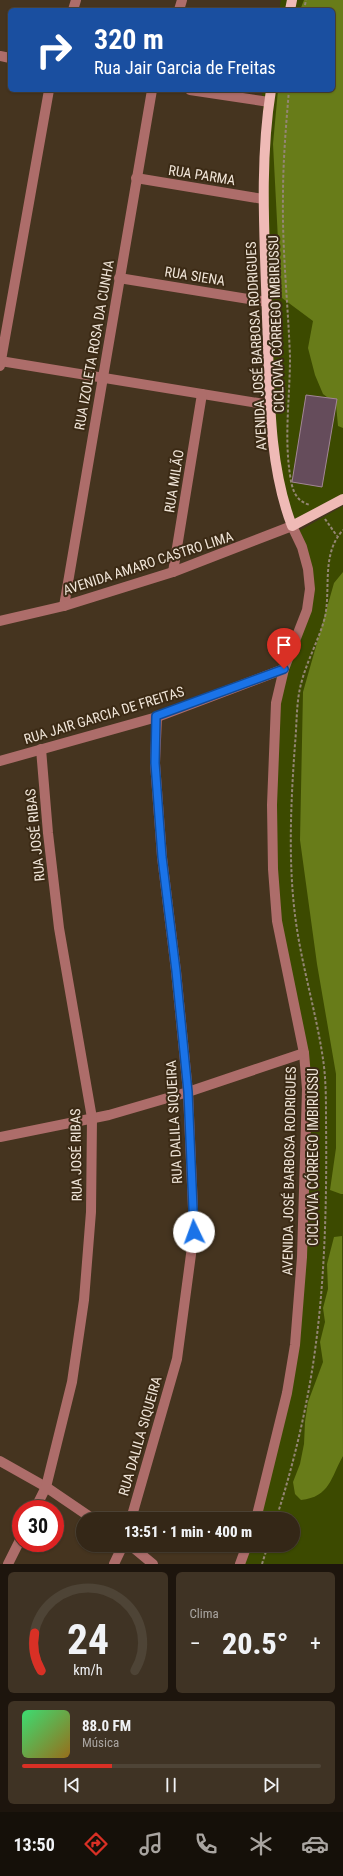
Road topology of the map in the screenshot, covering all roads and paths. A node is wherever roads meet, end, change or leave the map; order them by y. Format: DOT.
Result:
graph roads {
  1 [pos="49,92"];
  2 [pos="152,92"];
  3 [pos="203,92"];
  4 [pos="271,92"];
  5 [pos="289,92"];
  6 [pos="270,102"];
  7 [pos="136,178"];
  8 [pos="263,199"];
  9 [pos="119,278"];
  10 [pos="267,302"];
  11 [pos="0,363"];
  12 [pos="102,378"];
  13 [pos="202,394"];
  14 [pos="270,406"];
  15 [pos="343,499"];
  16 [pos="320,512"];
  17 [pos="292,526"];
  18 [pos="343,530"];
  19 [pos="337,536"];
  20 [pos="173,572"];
  21 [pos="64,606"];
  22 [pos="0,621"];
  23 [pos="284,669"];
  24 [pos="156,716"];
  25 [pos="41,749"];
  26 [pos="0,761"];
  27 [pos="304,1053"];
  28 [pos="188,1092"];
  29 [pos="92,1118"];
  30 [pos="0,1137"];
  31 [pos="0,1461"];
  32 [pos="46,1487"];
  33 [pos="40,1500"];
  34 [pos="83,1512"];
  35 [pos="133,1512"];
  36 [pos="258,1512"];
  37 [pos="278,1512"];
  38 [pos="14,1552"];
  39 [pos="120,1552"];
  40 [pos="138,1552"];
  41 [pos="244,1552"];
  42 [pos="266,1552"];
  43 [pos="8,1564"];
  44 [pos="114,1564"];
  45 [pos="153,1564"];
  46 [pos="240,1564"];
  47 [pos="262,1564"];
  1 -- 11 [label="street"];
  2 -- 7 [label="street, RUA IZOLETA ROSA DA CUNHA"];
  3 -- 6 [label="street"];
  4 -- 6 [label="main road, AVENIDA JOSÉ BARBOSA RODRIGUES"];
  5 -- 16 [label="path, CICLOVIA CÓRREGO IMBIRUSSU"];
  6 -- 8 [label="main road, AVENIDA JOSÉ BARBOSA RODRIGUES"];
  7 -- 8 [label="street, RUA PARMA"];
  7 -- 9 [label="street, RUA IZOLETA ROSA DA CUNHA"];
  8 -- 10 [label="main road, AVENIDA JOSÉ BARBOSA RODRIGUES"];
  9 -- 10 [label="street, RUA SIENA"];
  9 -- 12 [label="street, RUA IZOLETA ROSA DA CUNHA"];
  10 -- 14 [label="main road, AVENIDA JOSÉ BARBOSA RODRIGUES"];
  11 -- 12 [label="street"];
  12 -- 13 [label="street"];
  12 -- 21 [label="street, RUA IZOLETA ROSA DA CUNHA"];
  13 -- 14 [label="street"];
  13 -- 20 [label="street, RUA MILÃO"];
  14 -- 17 [label="main road, AVENIDA JOSÉ BARBOSA RODRIGUES"];
  15 -- 16 [label="main road, AVENIDA AMARO CASTRO LIMA"];
  16 -- 17 [label="main road, AVENIDA AMARO CASTRO LIMA"];
  16 -- 19 [label="path, CICLOVIA CÓRREGO IMBIRUSSU"];
  17 -- 20 [label="street, AVENIDA AMARO CASTRO LIMA"];
  17 -- 23 [label="street, AVENIDA JOSÉ BARBOSA RODRIGUES"];
  18 -- 19 [label="path, CICLOVIA CÓRREGO IMBIRUSSU"];
  19 -- 37 [label="path, CICLOVIA CÓRREGO IMBIRUSSU"];
  20 -- 21 [label="street, AVENIDA AMARO CASTRO LIMA"];
  21 -- 22 [label="street, AVENIDA AMARO CASTRO LIMA"];
  23 -- 24 [label="street, RUA JAIR GARCIA DE FREITAS"];
  23 -- 27 [label="street, AVENIDA JOSÉ BARBOSA RODRIGUES"];
  24 -- 25 [label="street, RUA JAIR GARCIA DE FREITAS"];
  24 -- 28 [label="street, RUA DALILA SIQUEIRA"];
  25 -- 26 [label="street, RUA JAIR GARCIA DE FREITAS"];
  25 -- 29 [label="street, RUA JOSÉ RIBAS"];
  27 -- 28 [label="street"];
  27 -- 36 [label="street, AVENIDA JOSÉ BARBOSA RODRIGUES"];
  28 -- 29 [label="street"];
  28 -- 35 [label="street, RUA DALILA SIQUEIRA"];
  29 -- 30 [label="street"];
  29 -- 32 [label="street, RUA JOSÉ RIBAS"];
  31 -- 32 [label="street"];
  32 -- 33 [label="street, RUA JOSÉ RIBAS"];
  32 -- 34 [label="street"];
  38 -- 43 [label="street"];
  39 -- 44 [label="street"];
  40 -- 45 [label="street"];
  41 -- 46 [label="street"];
  42 -- 47 [label="path"];
}
